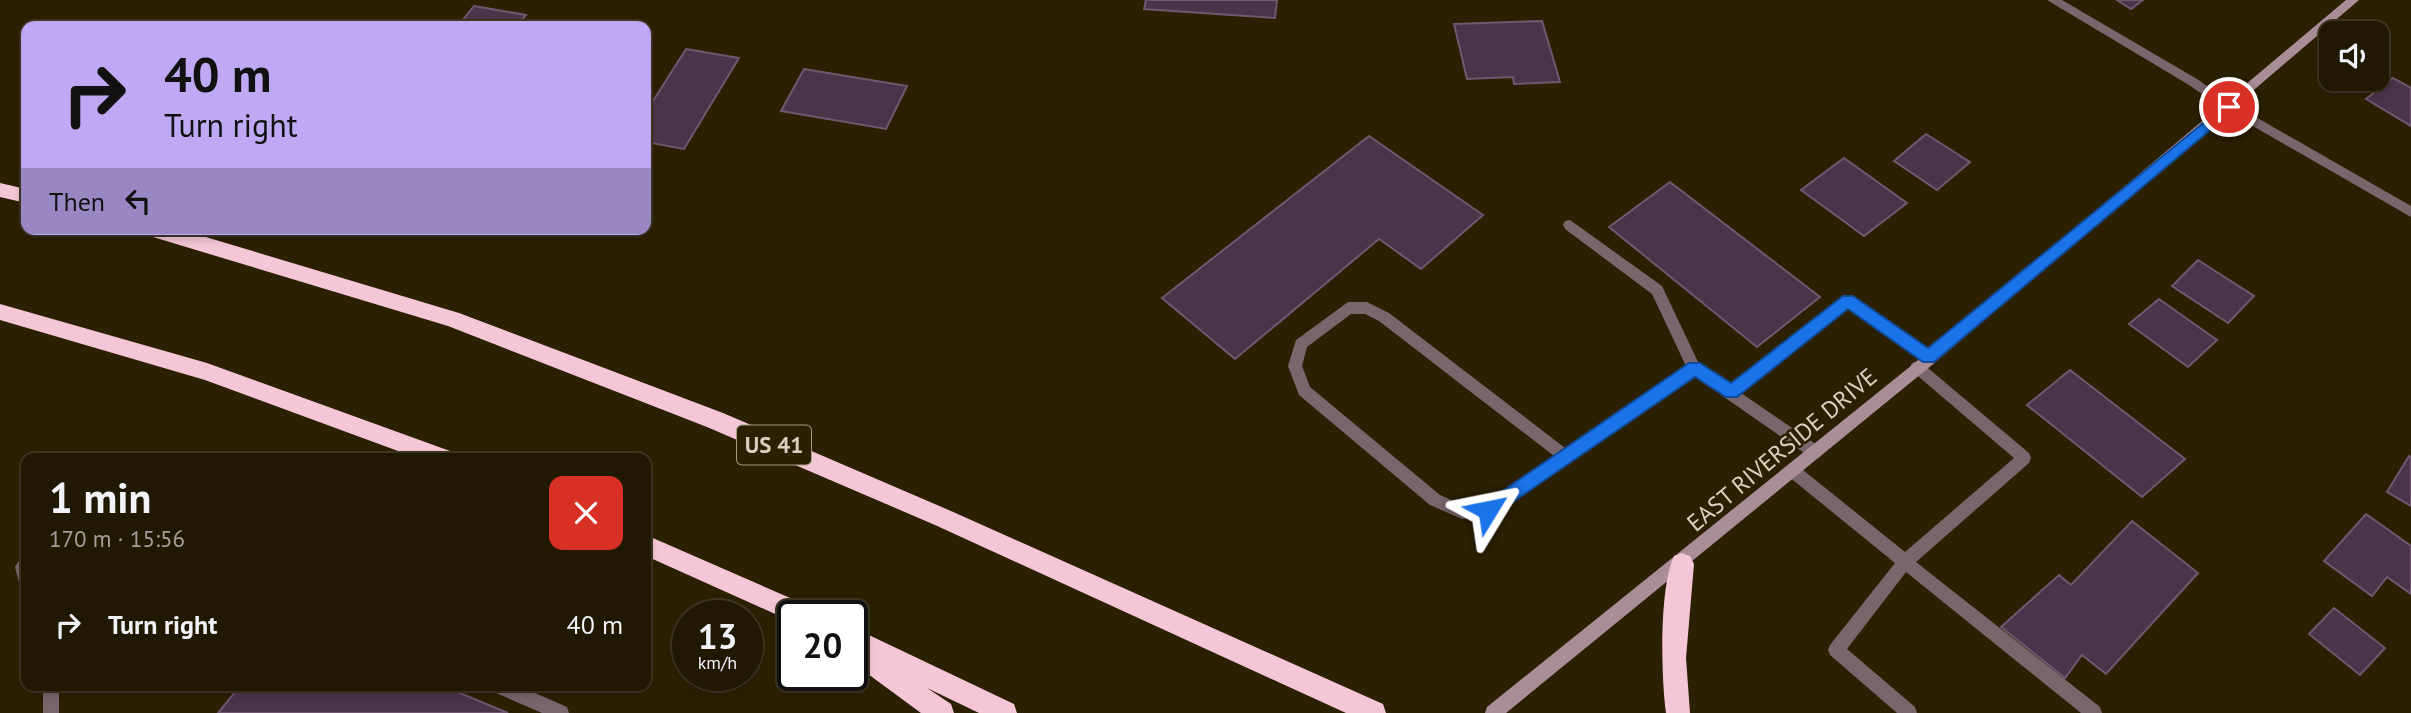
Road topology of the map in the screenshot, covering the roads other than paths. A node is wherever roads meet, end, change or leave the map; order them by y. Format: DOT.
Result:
graph roads {
  1 [pos="2053,0"];
  2 [pos="2353,0"];
  3 [pos="2229,107"];
  4 [pos="0,190"];
  5 [pos="21,195"];
  6 [pos="2411,212"];
  7 [pos="1570,225"];
  8 [pos="173,235"];
  9 [pos="0,312"];
  10 [pos="1923,362"];
  11 [pos="1694,368"];
  12 [pos="1732,392"];
  13 [pos="1815,452"];
  14 [pos="428,453"];
  15 [pos="1565,456"];
  16 [pos="1793,471"];
  17 [pos="651,547"];
  18 [pos="1905,562"];
  19 [pos="1682,564"];
  20 [pos="777,603"];
  21 [pos="868,646"];
  22 [pos="868,659"];
  23 [pos="51,691"];
  24 [pos="511,691"];
  25 [pos="51,713"];
  26 [pos="561,713"];
  27 [pos="942,713"];
  28 [pos="1005,713"];
  29 [pos="1374,713"];
  30 [pos="1493,713"];
  31 [pos="1678,713"];
  32 [pos="1909,713"];
  33 [pos="2094,713"];
  1 -- 3 [label="street"];
  2 -- 3 [label="street, EAST RIVERSIDE DRIVE"];
  3 -- 6 [label="street"];
  3 -- 10 [label="street, EAST RIVERSIDE DRIVE"];
  4 -- 5 [label="highway"];
  7 -- 11 [label="street"];
  8 -- 29 [label="highway, US 41"];
  9 -- 14 [label="highway"];
  10 -- 12 [label="street"];
  10 -- 13 [label="street, EAST RIVERSIDE DRIVE"];
  10 -- 18 [label="street"];
  11 -- 12 [label="street"];
  11 -- 15 [label="street"];
  12 -- 13 [label="street"];
  13 -- 16 [label="street, EAST RIVERSIDE DRIVE"];
  15 -- 15 [label="street"];
  16 -- 18 [label="street"];
  16 -- 19 [label="street, EAST RIVERSIDE DRIVE"];
  17 -- 20 [label="highway"];
  18 -- 32 [label="street"];
  18 -- 33 [label="street"];
  19 -- 30 [label="street, EAST RIVERSIDE DRIVE"];
  19 -- 31 [label="highway"];
  21 -- 28 [label="highway"];
  22 -- 27 [label="highway"];
  23 -- 25 [label="street"];
  24 -- 26 [label="street"];
}
